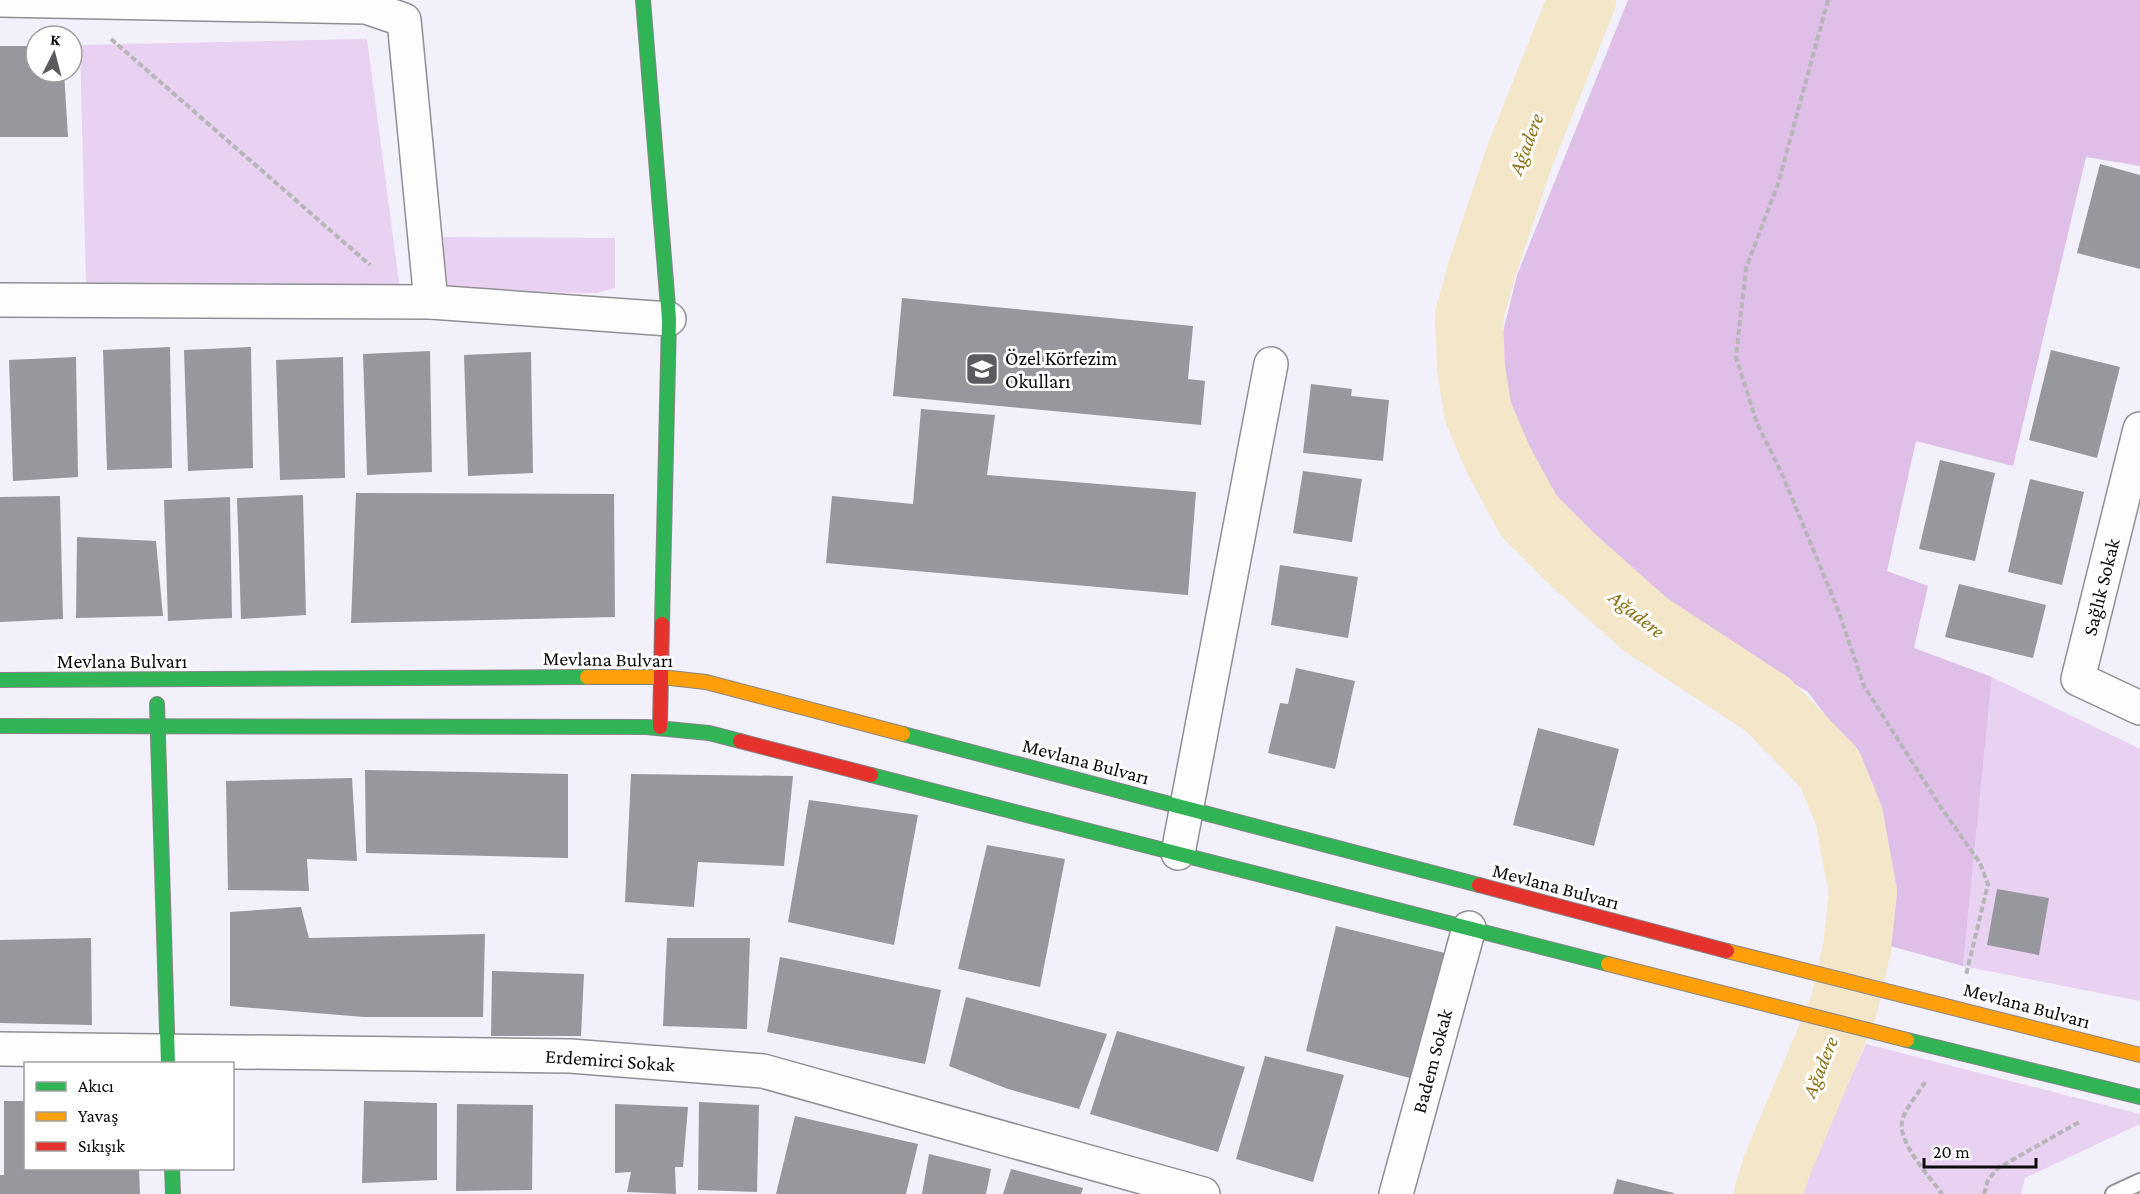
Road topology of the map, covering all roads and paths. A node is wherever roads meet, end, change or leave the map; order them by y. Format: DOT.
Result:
graph roads {
  1 [pos="0,0"];
  2 [pos="643,0"];
  3 [pos="1828,0"];
  4 [pos="67,1"];
  5 [pos="108,37"];
  6 [pos="374,267"];
  7 [pos="0,300"];
  8 [pos="430,302"];
  9 [pos="669,319"];
  10 [pos="1271,364"];
  11 [pos="2138,442"];
  12 [pos="661,677"];
  13 [pos="0,680"];
  14 [pos="156,681"];
  15 [pos="2140,708"];
  16 [pos="0,726"];
  17 [pos="157,727"];
  18 [pos="660,727"];
  19 [pos="1187,808"];
  20 [pos="1178,853"];
  21 [pos="1469,928"];
  22 [pos="1958,1007"];
  23 [pos="1946,1048"];
  24 [pos="0,1049"];
  25 [pos="2140,1055"];
  26 [pos="168,1057"];
  27 [pos="2140,1096"];
  28 [pos="2088,1117"];
  29 [pos="172,1170"];
  30 [pos="2140,1182"];
  31 [pos="173,1194"];
  32 [pos="1203,1194"];
  33 [pos="1396,1194"];
  34 [pos="1942,1194"];
  35 [pos="1984,1194"];
  36 [pos="2114,1194"];
  1 -- 4 [label="street"];
  2 -- 9 [label="street"];
  3 -- 22 [label="path"];
  4 -- 8 [label="street"];
  5 -- 6 [label="path"];
  7 -- 8 [label="street"];
  8 -- 9 [label="street"];
  9 -- 12 [label="street"];
  10 -- 19 [label="street"];
  11 -- 15 [label="street, Sağlık Sokak"];
  12 -- 14 [label="street, Mevlana Bulvarı"];
  12 -- 18 [label="street"];
  12 -- 19 [label="street, Mevlana Bulvarı"];
  13 -- 14 [label="street, Mevlana Bulvarı"];
  14 -- 17 [label="street"];
  16 -- 17 [label="street"];
  17 -- 18 [label="street"];
  17 -- 26 [label="street"];
  18 -- 20 [label="street"];
  19 -- 20 [label="street"];
  19 -- 22 [label="street, Mevlana Bulvarı"];
  20 -- 21 [label="street"];
  21 -- 23 [label="street"];
  21 -- 33 [label="street, Badem Sokak"];
  22 -- 25 [label="street, Mevlana Bulvarı"];
  23 -- 27 [label="street"];
  23 -- 34 [label="path"];
  24 -- 26 [label="street, Erdemirci Sokak"];
  26 -- 32 [label="street, Erdemirci Sokak"];
  28 -- 35 [label="path"];
  29 -- 31 [label="street"];
  30 -- 36 [label="lane"];
}
